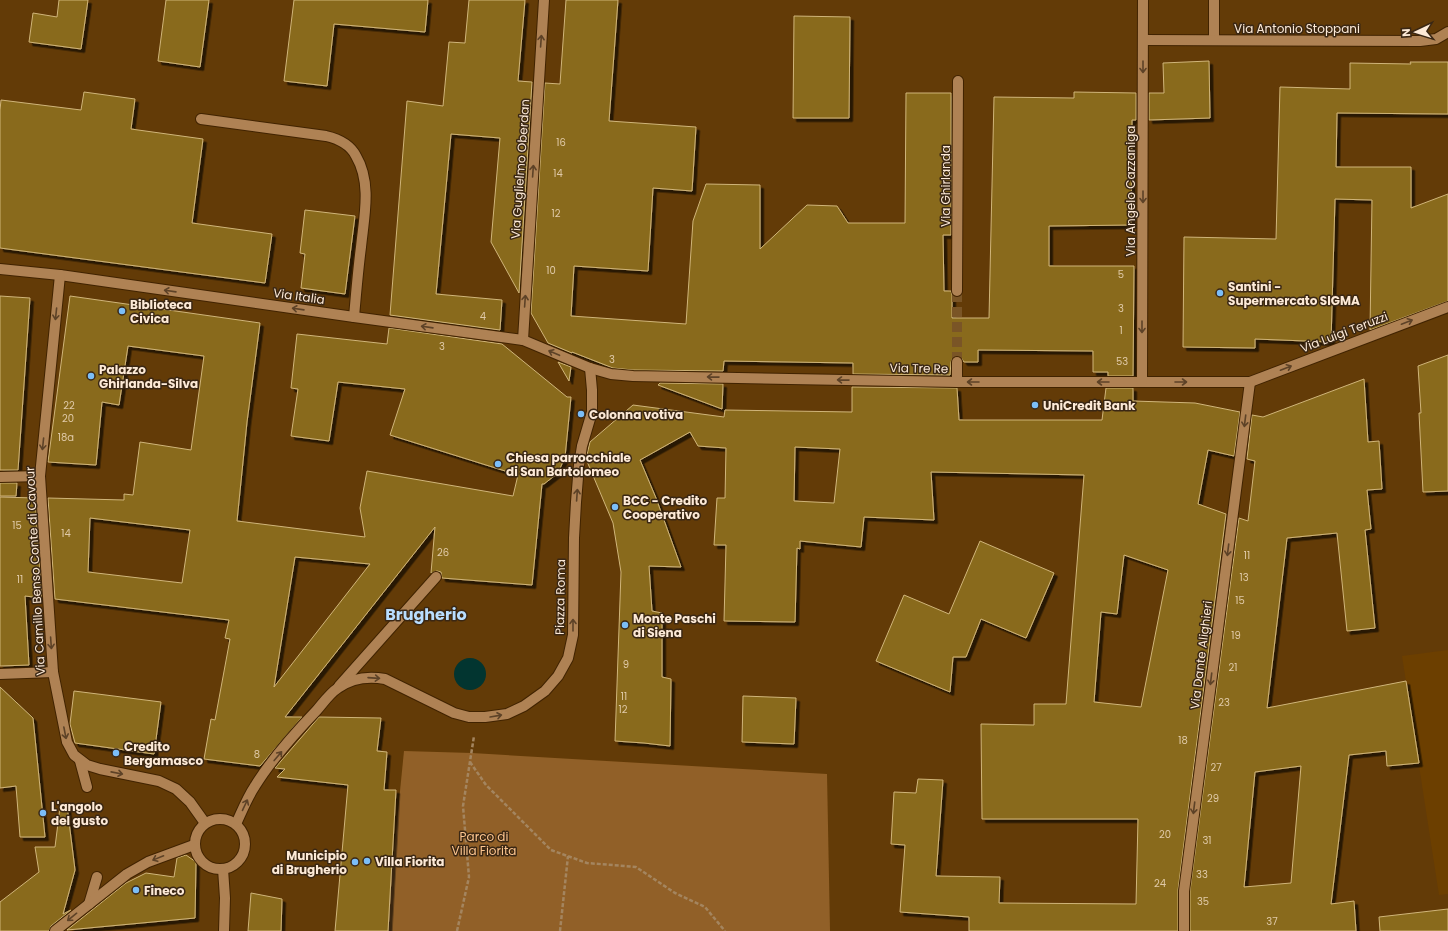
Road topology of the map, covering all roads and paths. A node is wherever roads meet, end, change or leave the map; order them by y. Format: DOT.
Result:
graph roads {
  1 [pos="544,0"];
  2 [pos="1143,0"];
  3 [pos="1214,0"];
  4 [pos="1448,32"];
  5 [pos="1143,40"];
  6 [pos="1214,40"];
  7 [pos="958,81"];
  8 [pos="201,119"];
  9 [pos="0,269"];
  10 [pos="60,275"];
  11 [pos="957,291"];
  12 [pos="1448,307"];
  13 [pos="354,317"];
  14 [pos="523,340"];
  15 [pos="957,362"];
  16 [pos="590,368"];
  17 [pos="957,382"];
  18 [pos="1142,382"];
  19 [pos="1250,382"];
  20 [pos="40,476"];
  21 [pos="0,477"];
  22 [pos="436,577"];
  23 [pos="53,672"];
  24 [pos="0,674"];
  25 [pos="338,688"];
  26 [pos="477,717"];
  27 [pos="80,761"];
  28 [pos="470,762"];
  29 [pos="87,787"];
  30 [pos="205,823"];
  31 [pos="236,824"];
  32 [pos="194,845"];
  33 [pos="568,856"];
  34 [pos="223,869"];
  35 [pos="97,877"];
  36 [pos="89,904"];
  37 [pos="55,931"];
  38 [pos="224,931"];
  39 [pos="457,931"];
  40 [pos="560,931"];
  41 [pos="725,931"];
  42 [pos="1184,931"];
  14 -- 1 [label="street, Via Guglielmo Oberdan, one-way"];
  2 -- 5 [label="street, Via Angelo Cazzaniga"];
  3 -- 6 [label="street"];
  4 -- 6 [label="street, Via Antonio Stoppani"];
  5 -- 6 [label="street, Via Antonio Stoppani"];
  5 -- 18 [label="street, Via Angelo Cazzaniga, one-way"];
  7 -- 11 [label="street, Via Ghirlanda"];
  8 -- 13 [label="street"];
  9 -- 10 [label="street, Via Italia"];
  13 -- 10 [label="street, Via Italia, one-way"];
  10 -- 20 [label="street, Via Camillo Benso Conte di Cavour, one-way"];
  19 -- 12 [label="street, Via Luigi Teruzzi, one-way"];
  14 -- 13 [label="street, Via Italia, one-way"];
  16 -- 14 [label="street, Via Italia, one-way"];
  15 -- 17 [label="street"];
  17 -- 16 [label="street, Via Tre Re, one-way"];
  26 -- 16 [label="street, Piazza Roma, one-way"];
  18 -- 17 [label="street, Via Tre Re, one-way"];
  18 -- 19 [label="street, Via Tre Re, one-way"];
  19 -- 42 [label="street, Via Dante Alighieri, one-way"];
  20 -- 21 [label="street"];
  20 -- 23 [label="street, Via Camillo Benso Conte di Cavour, one-way"];
  22 -- 25 [label="street"];
  23 -- 24 [label="street"];
  23 -- 27 [label="street, Via Camillo Benso Conte di Cavour, one-way"];
  25 -- 26 [label="street, Piazza Roma, one-way"];
  31 -- 25 [label="street, one-way"];
  26 -- 28 [label="path"];
  27 -- 29 [label="street, Via Camillo Benso Conte di Cavour"];
  27 -- 30 [label="street, one-way"];
  28 -- 33 [label="path"];
  28 -- 39 [label="path"];
  30 -- 31 [label="street"];
  30 -- 32 [label="street"];
  31 -- 34 [label="street"];
  32 -- 34 [label="street"];
  32 -- 36 [label="street, one-way"];
  33 -- 40 [label="path"];
  33 -- 41 [label="path"];
  34 -- 38 [label="street"];
  35 -- 36 [label="street"];
  36 -- 37 [label="street, one-way"];
}
